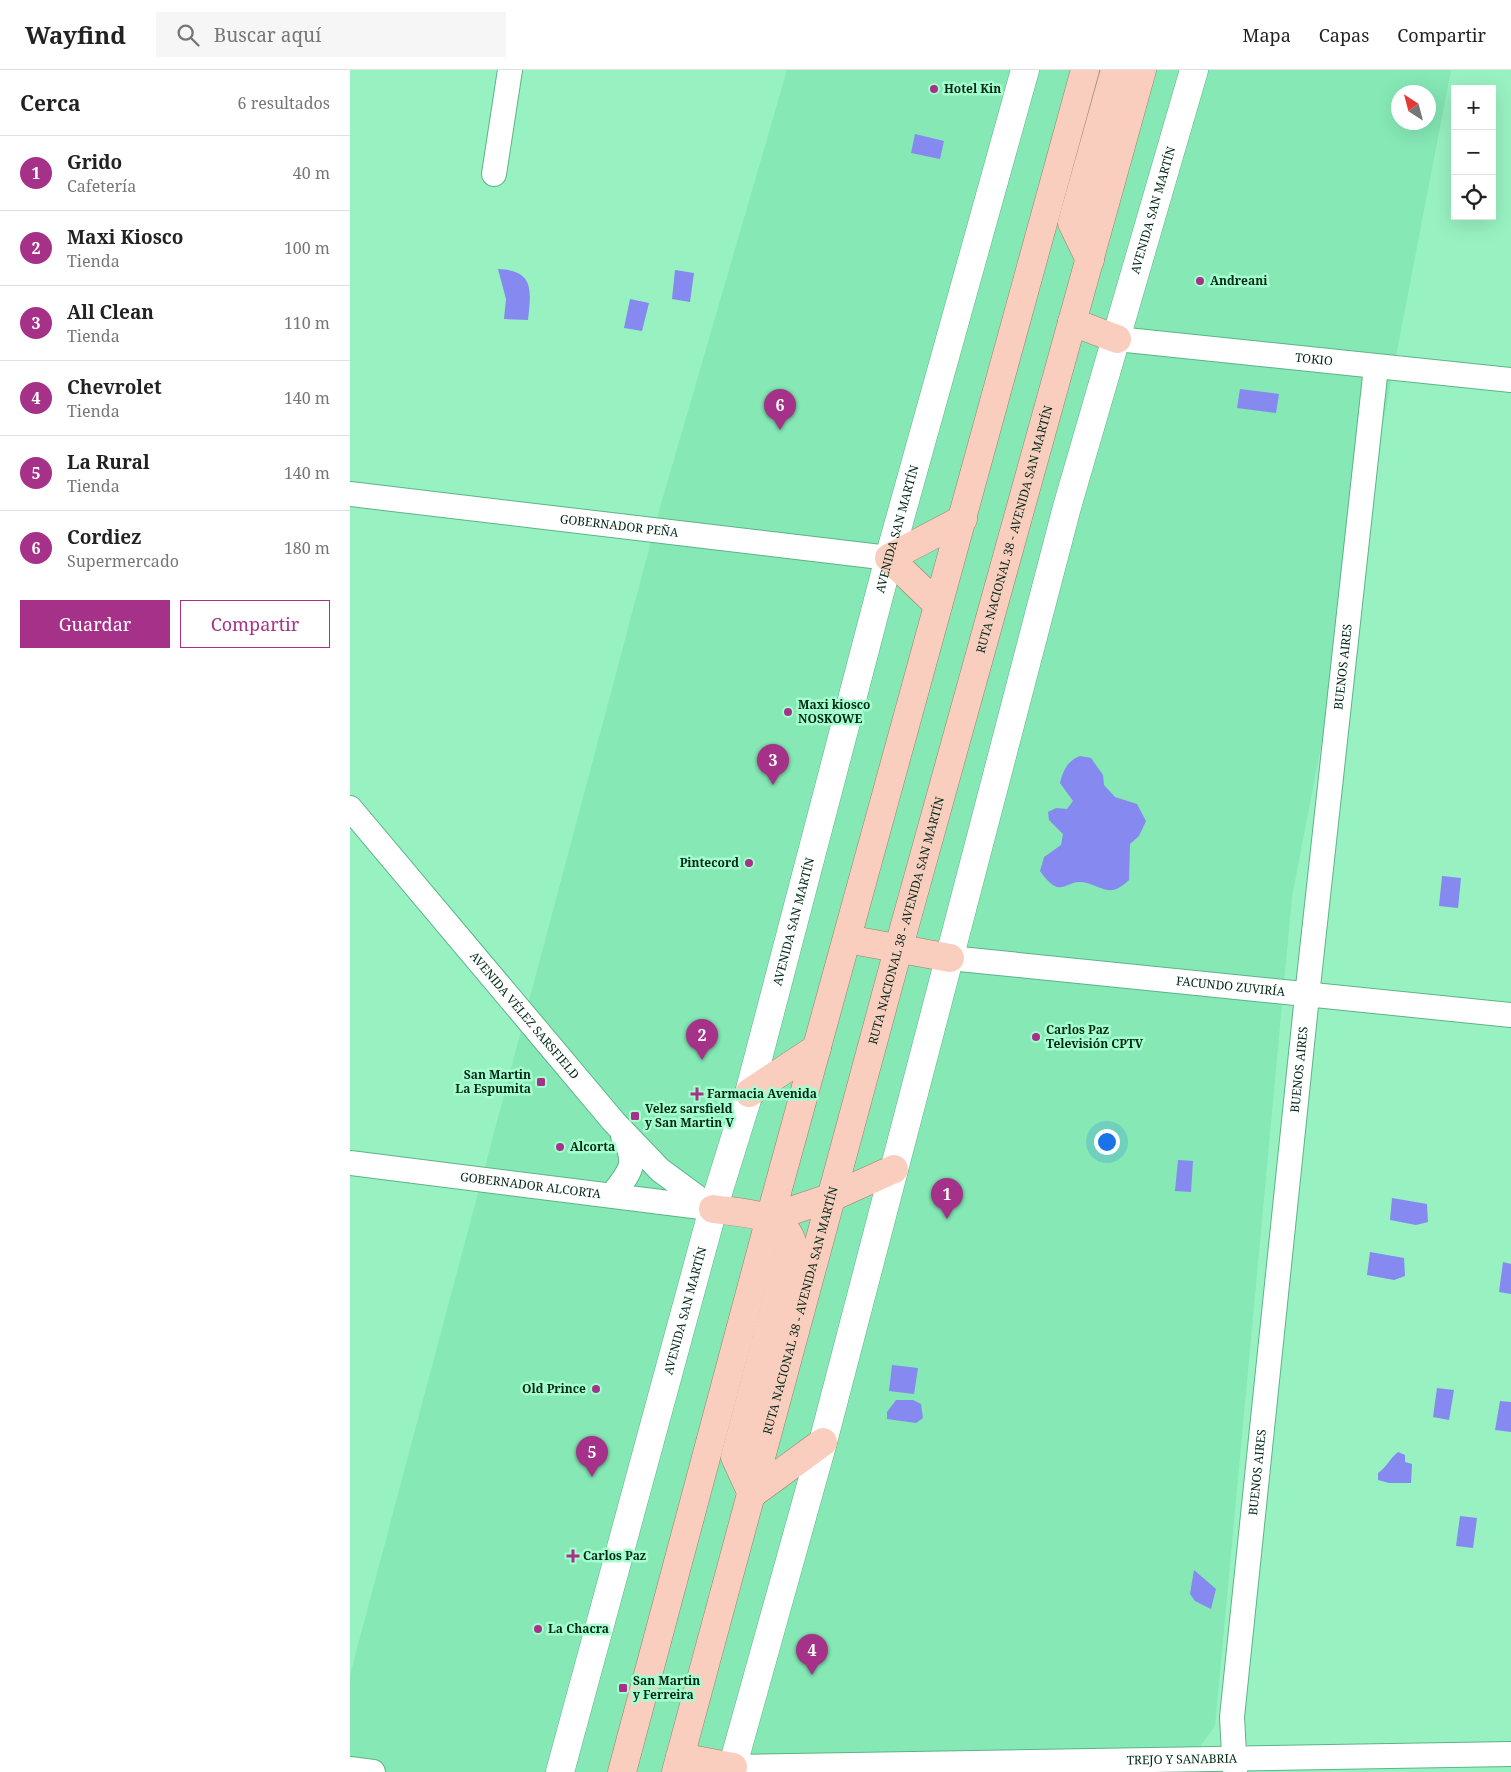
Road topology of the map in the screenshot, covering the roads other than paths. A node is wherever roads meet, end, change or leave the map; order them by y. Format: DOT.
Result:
graph roads {
  1 [pos="510,70"];
  2 [pos="1025,70"];
  3 [pos="1085,70"];
  4 [pos="1115,70"];
  5 [pos="1142,70"];
  6 [pos="1194,70"];
  7 [pos="494,174"];
  8 [pos="1090,260"];
  9 [pos="1072,322"];
  10 [pos="1117,339"];
  11 [pos="1376,367"];
  12 [pos="1511,380"];
  13 [pos="350,494"];
  14 [pos="963,519"];
  15 [pos="889,558"];
  16 [pos="938,605"];
  17 [pos="350,808"];
  18 [pos="847,939"];
  19 [pos="898,950"];
  20 [pos="950,958"];
  21 [pos="1307,996"];
  22 [pos="1511,1016"];
  23 [pos="817,1048"];
  24 [pos="749,1093"];
  25 [pos="614,1122"];
  26 [pos="350,1163"];
  27 [pos="894,1169"];
  28 [pos="612,1195"];
  29 [pos="832,1197"];
  30 [pos="713,1209"];
  31 [pos="770,1218"];
  32 [pos="823,1442"];
  33 [pos="752,1494"];
  34 [pos="1511,1754"];
  35 [pos="678,1764"];
  36 [pos="1235,1766"];
  37 [pos="1048,1767"];
  38 [pos="350,1769"];
  39 [pos="732,1769"];
  40 [pos="373,1772"];
  41 [pos="560,1772"];
  42 [pos="622,1772"];
  1 -- 7 [label="street"];
  2 -- 15 [label="main road, AVENIDA SAN MARTÍN"];
  3 -- 14 [label="main road"];
  4 -- 8 [label="main road"];
  5 -- 8 [label="main road, RUTA NACIONAL 38 - AVENIDA SAN MARTÍN"];
  6 -- 10 [label="main road, AVENIDA SAN MARTÍN"];
  8 -- 9 [label="main road, RUTA NACIONAL 38 - AVENIDA SAN MARTÍN"];
  9 -- 10 [label="main road"];
  9 -- 19 [label="main road, RUTA NACIONAL 38 - AVENIDA SAN MARTÍN"];
  10 -- 11 [label="street, TOKIO"];
  10 -- 20 [label="main road, AVENIDA SAN MARTÍN"];
  11 -- 12 [label="street, TOKIO"];
  11 -- 21 [label="street, BUENOS AIRES"];
  13 -- 15 [label="street, GOBERNADOR PEÑA"];
  14 -- 15 [label="main road"];
  14 -- 16 [label="main road"];
  15 -- 16 [label="main road"];
  15 -- 24 [label="main road, AVENIDA SAN MARTÍN"];
  16 -- 18 [label="main road"];
  17 -- 25 [label="street, AVENIDA VÉLEZ SARSFIELD"];
  18 -- 19 [label="main road"];
  18 -- 23 [label="main road"];
  19 -- 20 [label="main road"];
  19 -- 29 [label="main road, RUTA NACIONAL 38 - AVENIDA SAN MARTÍN"];
  20 -- 21 [label="street, FACUNDO ZUVIRÍA"];
  20 -- 27 [label="main road, AVENIDA SAN MARTÍN"];
  21 -- 22 [label="street, FACUNDO ZUVIRÍA"];
  21 -- 36 [label="street, BUENOS AIRES"];
  23 -- 24 [label="main road"];
  23 -- 31 [label="main road"];
  24 -- 30 [label="main road, AVENIDA SAN MARTÍN"];
  25 -- 28 [label="street"];
  25 -- 30 [label="street, AVENIDA VÉLEZ SARSFIELD"];
  26 -- 28 [label="street, GOBERNADOR ALCORTA"];
  27 -- 29 [label="main road"];
  27 -- 32 [label="main road, AVENIDA SAN MARTÍN"];
  28 -- 30 [label="street, GOBERNADOR ALCORTA"];
  29 -- 31 [label="main road"];
  29 -- 33 [label="main road, RUTA NACIONAL 38 - AVENIDA SAN MARTÍN"];
  30 -- 31 [label="main road"];
  30 -- 41 [label="main road, AVENIDA SAN MARTÍN"];
  31 -- 33 [label="main road"];
  31 -- 42 [label="main road"];
  32 -- 33 [label="main road"];
  32 -- 39 [label="main road, AVENIDA SAN MARTÍN"];
  33 -- 35 [label="main road, RUTA NACIONAL 38 - AVENIDA SAN MARTÍN"];
  34 -- 36 [label="street, TREJO Y SANABRIA"];
  35 -- 39 [label="main road"];
  36 -- 37 [label="street, TREJO Y SANABRIA"];
  37 -- 39 [label="street, TREJO Y SANABRIA"];
  38 -- 40 [label="street"];
}
